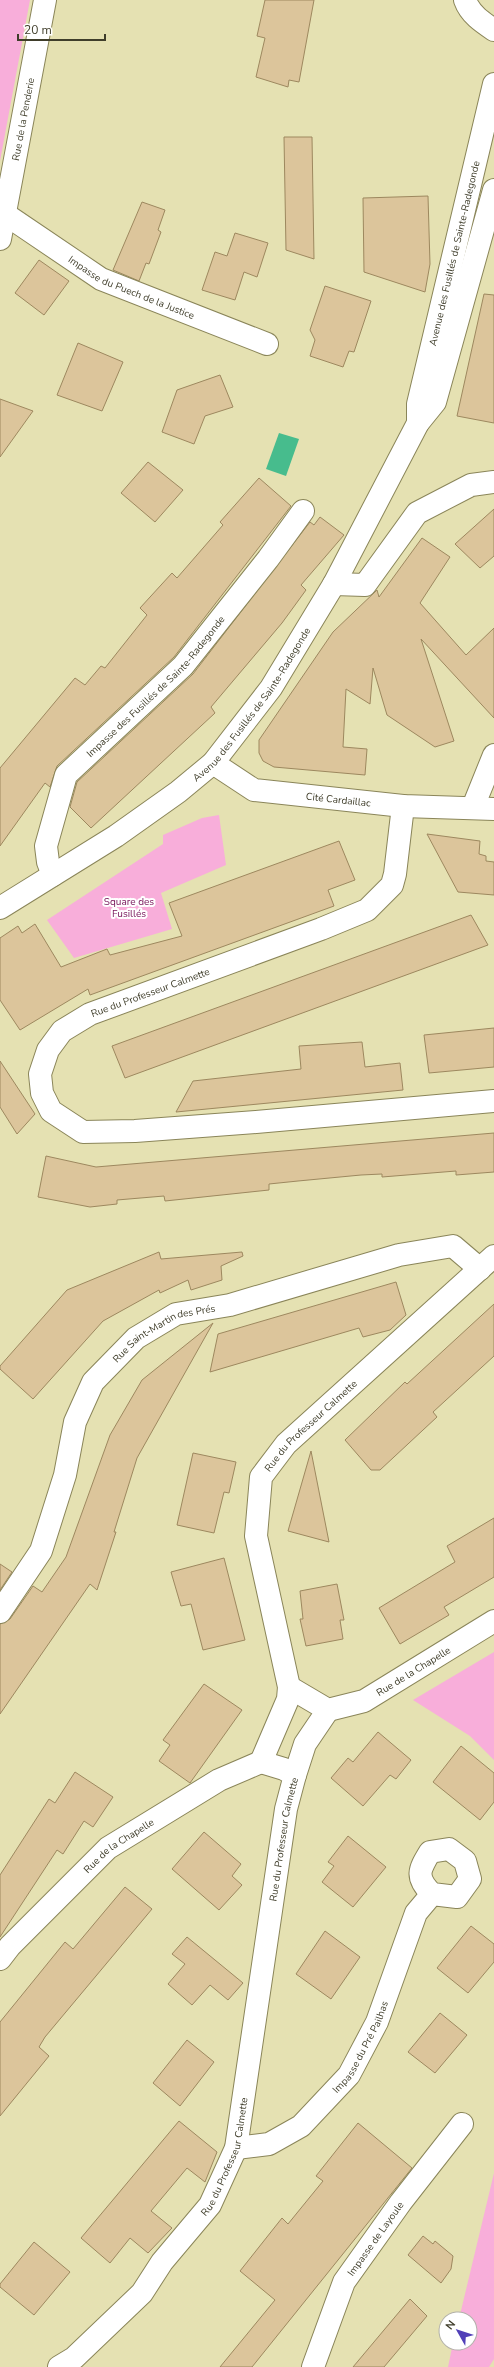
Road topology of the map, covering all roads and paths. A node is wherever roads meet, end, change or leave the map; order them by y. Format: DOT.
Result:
graph roads {
  1 [pos="45,0"];
  2 [pos="465,0"];
  3 [pos="494,30"];
  4 [pos="494,84"];
  5 [pos="486,147"];
  6 [pos="494,190"];
  7 [pos="5,214"];
  8 [pos="0,239"];
  9 [pos="267,344"];
  10 [pos="418,423"];
  11 [pos="494,482"];
  12 [pos="303,511"];
  13 [pos="334,584"];
  14 [pos="494,755"];
  15 [pos="213,763"];
  16 [pos="403,806"];
  17 [pos="484,808"];
  18 [pos="53,875"];
  19 [pos="0,908"];
  20 [pos="494,1101"];
  21 [pos="487,1263"];
  22 [pos="0,1612"];
  23 [pos="494,1621"];
  24 [pos="289,1687"];
  25 [pos="328,1710"];
  26 [pos="261,1762"];
  27 [pos="295,1776"];
  28 [pos="432,1894"];
  29 [pos="0,1959"];
  30 [pos="462,2124"];
  31 [pos="236,2148"];
  32 [pos="59,2367"];
  33 [pos="312,2367"];
  1 -- 7 [label="street, Rue de la Penderie"];
  2 -- 3 [label="street"];
  4 -- 5 [label="street, Avenue des Fusillés de Sainte-Radegonde"];
  5 -- 10 [label="street, Avenue des Fusillés de Sainte-Radegonde"];
  6 -- 10 [label="street, Avenue des Fusillés de Sainte-Radegonde"];
  7 -- 8 [label="street, Rue de la Penderie"];
  7 -- 9 [label="street, Impasse du Puech de la Justice"];
  10 -- 13 [label="street, Avenue des Fusillés de Sainte-Radegonde"];
  11 -- 13 [label="street"];
  12 -- 18 [label="street, Impasse des Fusillés de Sainte-Radegonde"];
  13 -- 15 [label="street, Avenue des Fusillés de Sainte-Radegonde"];
  14 -- 17 [label="street, Cité Cardaillac"];
  15 -- 16 [label="street, Cité Cardaillac"];
  15 -- 18 [label="street, Avenue des Fusillés de Sainte-Radegonde"];
  16 -- 17 [label="street, Cité Cardaillac"];
  16 -- 20 [label="street, Rue du Professeur Calmette"];
  18 -- 19 [label="street, Avenue des Fusillés de Sainte-Radegonde"];
  21 -- 22 [label="street, Rue Saint-Martin des Prés"];
  21 -- 24 [label="street, Rue du Professeur Calmette"];
  23 -- 25 [label="street, Rue de la Chapelle"];
  24 -- 25 [label="street"];
  24 -- 26 [label="street, Rue du Professeur Calmette"];
  25 -- 27 [label="street"];
  26 -- 27 [label="street, Rue du Professeur Calmette"];
  26 -- 29 [label="street, Rue de la Chapelle"];
  27 -- 31 [label="street, Rue du Professeur Calmette"];
  28 -- 31 [label="street, Impasse du Pré Pailhas"];
  30 -- 33 [label="street, Impasse de Layoule"];
  31 -- 32 [label="street, Rue du Professeur Calmette"];
}
